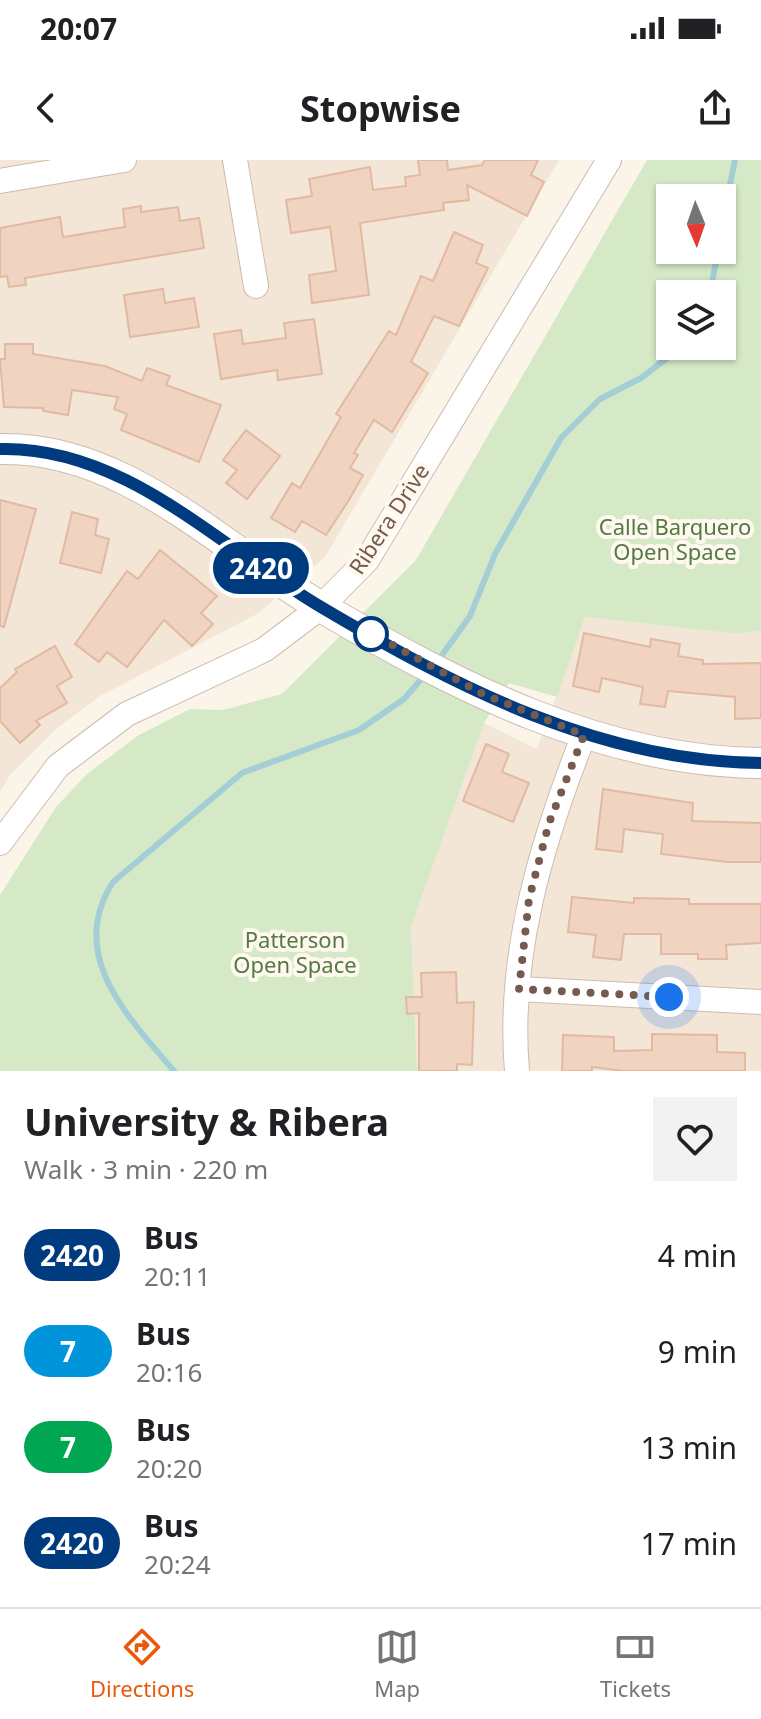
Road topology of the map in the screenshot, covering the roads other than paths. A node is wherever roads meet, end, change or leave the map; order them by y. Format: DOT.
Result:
graph roads {
  1 [pos="124,160"];
  2 [pos="235,160"];
  3 [pos="609,160"];
  4 [pos="0,181"];
  5 [pos="256,286"];
  6 [pos="0,449"];
  7 [pos="321,607"];
  8 [pos="584,735"];
  9 [pos="761,763"];
  10 [pos="0,843"];
  11 [pos="519,989"];
  12 [pos="761,1002"];
  13 [pos="517,1071"];
  1 -- 4 [label="street"];
  2 -- 5 [label="street"];
  3 -- 7 [label="street, Ribera Drive"];
  6 -- 7 [label="street"];
  7 -- 8 [label="street"];
  7 -- 10 [label="street, Ribera Drive"];
  8 -- 9 [label="street"];
  8 -- 11 [label="street"];
  11 -- 12 [label="street"];
  11 -- 13 [label="street"];
}
